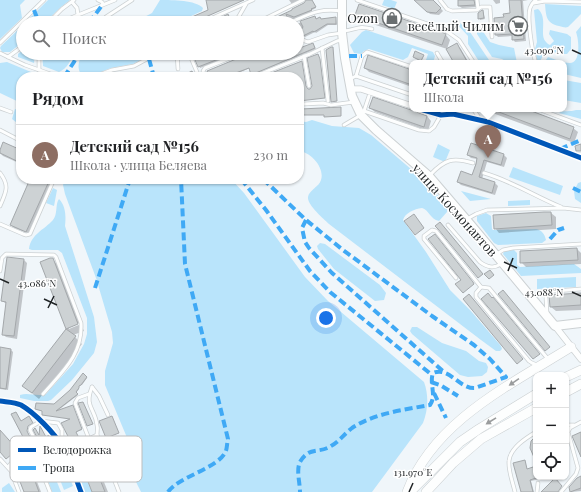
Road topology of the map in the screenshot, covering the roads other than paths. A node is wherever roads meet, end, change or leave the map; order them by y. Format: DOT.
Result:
graph roads {
  1 [pos="43,0"];
  2 [pos="98,0"];
  3 [pos="115,0"];
  4 [pos="132,0"];
  5 [pos="253,0"];
  6 [pos="303,0"];
  7 [pos="342,0"];
  8 [pos="358,0"];
  9 [pos="440,0"];
  10 [pos="477,0"];
  11 [pos="536,0"];
  12 [pos="73,1"];
  13 [pos="581,2"];
  14 [pos="247,3"];
  15 [pos="532,3"];
  16 [pos="102,4"];
  17 [pos="478,9"];
  18 [pos="342,11"];
  19 [pos="78,15"];
  20 [pos="27,16"];
  21 [pos="55,16"];
  22 [pos="108,16"];
  23 [pos="216,16"];
  24 [pos="239,16"];
  25 [pos="270,16"];
  26 [pos="304,17"];
  27 [pos="16,27"];
  28 [pos="372,29"];
  29 [pos="342,35"];
  30 [pos="492,37"];
  31 [pos="304,41"];
  32 [pos="0,43"];
  33 [pos="322,48"];
  34 [pos="16,51"];
  35 [pos="0,53"];
  36 [pos="437,54"];
  37 [pos="304,56"];
  38 [pos="8,57"];
  39 [pos="39,60"];
  40 [pos="145,60"];
  41 [pos="177,60"];
  42 [pos="192,60"];
  43 [pos="225,60"];
  44 [pos="294,60"];
  45 [pos="441,60"];
  46 [pos="472,60"];
  47 [pos="535,60"];
  48 [pos="409,66"];
  49 [pos="178,69"];
  50 [pos="39,70"];
  51 [pos="45,72"];
  52 [pos="106,72"];
  53 [pos="198,72"];
  54 [pos="204,72"];
  55 [pos="265,72"];
  56 [pos="356,76"];
  57 [pos="348,79"];
  58 [pos="309,86"];
  59 [pos="350,89"];
  60 [pos="409,94"];
  61 [pos="369,96"];
  62 [pos="328,101"];
  63 [pos="354,102"];
  64 [pos="304,104"];
  65 [pos="409,105"];
  66 [pos="0,108"];
  67 [pos="11,112"];
  68 [pos="429,112"];
  69 [pos="475,112"];
  70 [pos="546,112"];
  71 [pos="363,113"];
  72 [pos="440,116"];
  73 [pos="480,120"];
  74 [pos="344,125"];
  75 [pos="581,125"];
  76 [pos="0,130"];
  77 [pos="16,138"];
  78 [pos="572,154"];
  79 [pos="581,154"];
  80 [pos="581,158"];
  81 [pos="473,163"];
  82 [pos="0,173"];
  83 [pos="484,173"];
  84 [pos="429,176"];
  85 [pos="52,184"];
  86 [pos="0,206"];
  87 [pos="563,208"];
  88 [pos="581,210"];
  89 [pos="467,220"];
  90 [pos="0,224"];
  91 [pos="448,225"];
  92 [pos="581,244"];
  93 [pos="496,255"];
  94 [pos="502,263"];
  95 [pos="0,271"];
  96 [pos="456,278"];
  97 [pos="481,287"];
  98 [pos="581,289"];
  99 [pos="530,298"];
  100 [pos="546,298"];
  101 [pos="546,316"];
  102 [pos="581,323"];
  103 [pos="554,326"];
  104 [pos="571,348"];
  105 [pos="581,359"];
  106 [pos="550,361"];
  107 [pos="540,366"];
  108 [pos="581,370"];
  109 [pos="569,376"];
  110 [pos="581,384"];
  111 [pos="569,390"];
  112 [pos="43,394"];
  113 [pos="89,394"];
  114 [pos="533,396"];
  115 [pos="0,401"];
  116 [pos="533,410"];
  117 [pos="108,415"];
  118 [pos="41,421"];
  119 [pos="581,422"];
  120 [pos="569,425"];
  121 [pos="574,425"];
  122 [pos="533,434"];
  123 [pos="97,435"];
  124 [pos="34,436"];
  125 [pos="53,436"];
  126 [pos="62,436"];
  127 [pos="88,436"];
  128 [pos="0,459"];
  129 [pos="579,464"];
  130 [pos="10,465"];
  131 [pos="8,467"];
  132 [pos="10,471"];
  133 [pos="15,482"];
  134 [pos="46,482"];
  135 [pos="77,482"];
  136 [pos="115,482"];
  137 [pos="538,483"];
  138 [pos="19,492"];
  139 [pos="50,492"];
  140 [pos="81,492"];
  141 [pos="119,492"];
  142 [pos="408,492"];
  143 [pos="426,492"];
  144 [pos="515,492"];
  145 [pos="537,492"];
  146 [pos="561,492"];
  1 -- 20 [label="lane"];
  2 -- 16 [label="lane"];
  3 -- 16 [label="lane"];
  4 -- 22 [label="lane"];
  5 -- 14 [label="lane"];
  6 -- 25 [label="lane"];
  7 -- 18 [label="main road, улица Космонавтов"];
  8 -- 46 [label="lane"];
  9 -- 17 [label="lane"];
  10 -- 17 [label="lane"];
  11 -- 15 [label="lane"];
  12 -- 19 [label="lane"];
  12 -- 21 [label="lane"];
  13 -- 15 [label="lane"];
  14 -- 23 [label="lane"];
  14 -- 24 [label="lane"];
  15 -- 47 [label="lane"];
  16 -- 19 [label="lane"];
  17 -- 30 [label="lane"];
  18 -- 26 [label="lane"];
  18 -- 29 [label="main road, улица Космонавтов"];
  27 -- 32 [label="lane"];
  28 -- 29 [label="lane"];
  29 -- 31 [label="lane"];
  29 -- 33 [label="lane"];
  29 -- 57 [label="main road, улица Космонавтов"];
  33 -- 37 [label="lane"];
  33 -- 62 [label="lane"];
  34 -- 38 [label="lane"];
  35 -- 38 [label="lane"];
  36 -- 45 [label="lane"];
  37 -- 58 [label="lane"];
  38 -- 50 [label="lane"];
  39 -- 50 [label="lane"];
  40 -- 52 [label="lane"];
  41 -- 49 [label="lane"];
  42 -- 53 [label="lane"];
  43 -- 54 [label="lane"];
  44 -- 55 [label="lane"];
  48 -- 56 [label="lane"];
  50 -- 51 [label="lane"];
  56 -- 57 [label="lane"];
  56 -- 60 [label="lane"];
  57 -- 59 [label="main road, улица Космонавтов"];
  59 -- 63 [label="main road, улица Космонавтов"];
  59 -- 65 [label="street"];
  61 -- 71 [label="lane"];
  63 -- 64 [label="lane"];
  63 -- 71 [label="main road, улица Космонавтов"];
  66 -- 67 [label="lane"];
  68 -- 72 [label="street"];
  69 -- 73 [label="lane"];
  70 -- 75 [label="lane"];
  71 -- 72 [label="lane"];
  71 -- 74 [label="lane"];
  71 -- 84 [label="main road, улица Космонавтов"];
  72 -- 73 [label="street"];
  73 -- 78 [label="street"];
  76 -- 77 [label="lane"];
  78 -- 79 [label="lane"];
  78 -- 80 [label="street"];
  81 -- 84 [label="lane"];
  82 -- 86 [label="lane"];
  83 -- 87 [label="lane"];
  84 -- 89 [label="main road, улица Космонавтов"];
  85 -- 90 [label="lane"];
  87 -- 88 [label="lane"];
  87 -- 89 [label="lane"];
  89 -- 93 [label="main road, улица Космонавтов"];
  91 -- 94 [label="lane"];
  92 -- 93 [label="lane"];
  93 -- 94 [label="main road, улица Космонавтов"];
  94 -- 99 [label="main road, улица Космонавтов"];
  95 -- 112 [label="lane"];
  96 -- 97 [label="lane"];
  97 -- 106 [label="lane"];
  97 -- 107 [label="lane"];
  98 -- 99 [label="lane"];
  99 -- 101 [label="main road, улица Космонавтов"];
  100 -- 101 [label="lane"];
  101 -- 103 [label="main road, улица Космонавтов"];
  102 -- 103 [label="main road"];
  103 -- 104 [label="street"];
  104 -- 105 [label="street"];
  104 -- 106 [label="highway"];
  106 -- 107 [label="highway"];
  107 -- 142 [label="highway, one-way"];
  108 -- 109 [label="highway"];
  110 -- 111 [label="highway"];
  113 -- 117 [label="lane"];
  113 -- 123 [label="lane"];
  113 -- 127 [label="lane"];
  114 -- 142 [label="highway, one-way"];
  115 -- 118 [label="street"];
  116 -- 143 [label="highway"];
  118 -- 124 [label="lane"];
  118 -- 125 [label="street"];
  118 -- 126 [label="lane"];
  119 -- 121 [label="lane"];
  120 -- 121 [label="lane"];
  121 -- 129 [label="lane"];
  122 -- 144 [label="lane"];
  128 -- 131 [label="lane"];
  129 -- 146 [label="lane"];
  130 -- 131 [label="lane"];
  131 -- 132 [label="lane"];
  133 -- 138 [label="lane"];
  134 -- 139 [label="lane"];
  135 -- 140 [label="street"];
  136 -- 141 [label="lane"];
  137 -- 145 [label="lane"];
}
